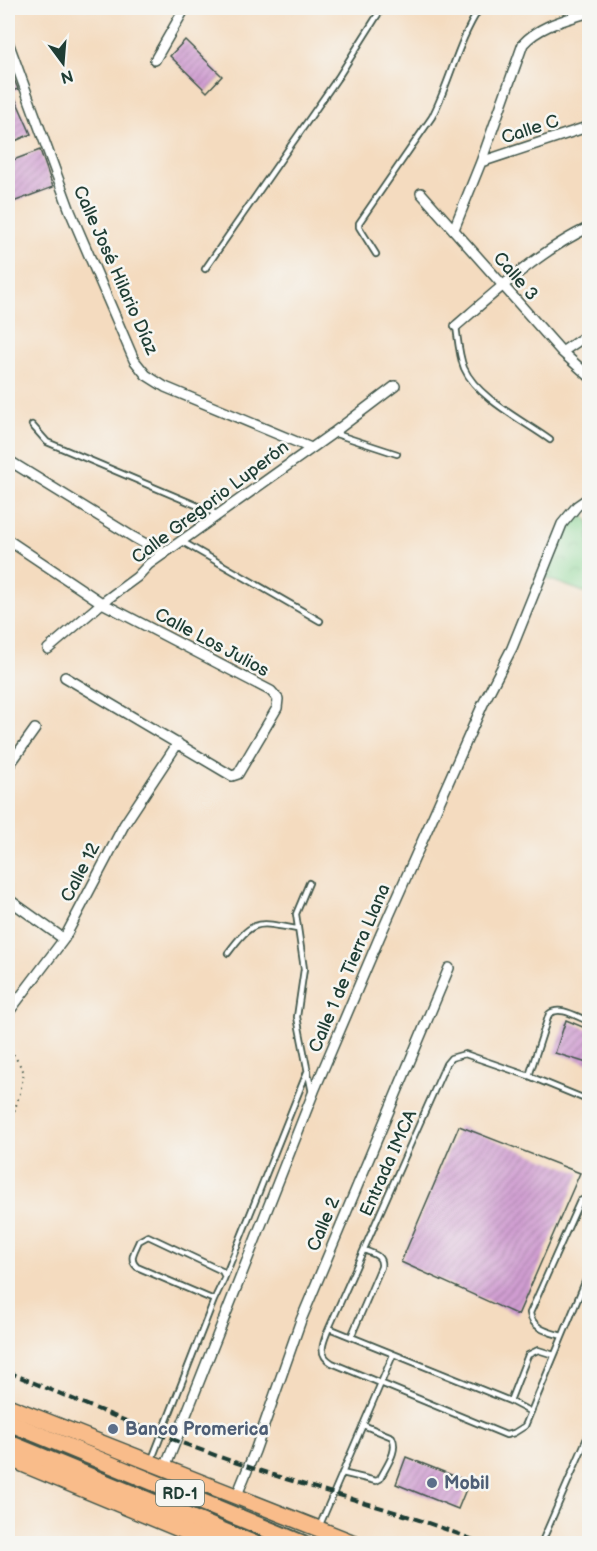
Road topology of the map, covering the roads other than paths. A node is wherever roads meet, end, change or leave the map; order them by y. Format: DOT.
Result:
graph roads {
  1 [pos="185,8"];
  2 [pos="382,8"];
  3 [pos="480,8"];
  4 [pos="590,12"];
  5 [pos="8,42"];
  6 [pos="155,60"];
  7 [pos="590,126"];
  8 [pos="481,162"];
  9 [pos="422,193"];
  10 [pos="590,227"];
  11 [pos="454,229"];
  12 [pos="376,254"];
  13 [pos="205,269"];
  14 [pos="502,286"];
  15 [pos="456,326"];
  16 [pos="590,333"];
  17 [pos="562,352"];
  18 [pos="590,376"];
  19 [pos="395,386"];
  20 [pos="32,425"];
  21 [pos="333,433"];
  22 [pos="550,440"];
  23 [pos="310,448"];
  24 [pos="397,454"];
  25 [pos="8,459"];
  26 [pos="590,497"];
  27 [pos="217,514"];
  28 [pos="8,540"];
  29 [pos="181,542"];
  30 [pos="164,554"];
  31 [pos="102,603"];
  32 [pos="320,621"];
  33 [pos="48,649"];
  34 [pos="65,677"];
  35 [pos="35,729"];
  36 [pos="178,743"];
  37 [pos="8,767"];
  38 [pos="309,883"];
  39 [pos="8,899"];
  40 [pos="297,929"];
  41 [pos="64,939"];
  42 [pos="228,953"];
  43 [pos="449,968"];
  44 [pos="8,1013"];
  45 [pos="590,1022"];
  46 [pos="307,1072"];
  47 [pos="529,1076"];
  48 [pos="312,1096"];
  49 [pos="590,1101"];
  50 [pos="590,1196"];
  51 [pos="364,1250"];
  52 [pos="590,1270"];
  53 [pos="225,1275"];
  54 [pos="214,1300"];
  55 [pos="329,1328"];
  56 [pos="562,1336"];
  57 [pos="351,1337"];
  58 [pos="393,1355"];
  59 [pos="554,1355"];
  60 [pos="381,1384"];
  61 [pos="510,1401"];
  62 [pos="8,1406"];
  63 [pos="531,1412"];
  64 [pos="8,1422"];
  65 [pos="363,1425"];
  66 [pos="590,1431"];
  67 [pos="8,1443"];
  68 [pos="8,1458"];
  69 [pos="151,1462"];
  70 [pos="165,1467"];
  71 [pos="342,1473"];
  72 [pos="237,1495"];
  73 [pos="319,1527"];
  74 [pos="541,1543"];
  75 [pos="215,1544"];
  76 [pos="254,1544"];
  77 [pos="303,1544"];
  78 [pos="357,1544"];
  1 -- 6 [label="street"];
  2 -- 13 [label="lane"];
  3 -- 12 [label="lane"];
  4 -- 8 [label="street"];
  5 -- 23 [label="street, Calle José Hilario Díaz"];
  7 -- 8 [label="street, Calle C"];
  8 -- 11 [label="street"];
  9 -- 11 [label="street, Calle 3"];
  10 -- 14 [label="street"];
  11 -- 14 [label="street, Calle 3"];
  14 -- 15 [label="street"];
  14 -- 17 [label="street, Calle 3"];
  15 -- 22 [label="lane"];
  16 -- 17 [label="street"];
  17 -- 18 [label="street, Calle 3"];
  19 -- 21 [label="street, Calle Gregorio Luperón"];
  20 -- 27 [label="lane"];
  21 -- 23 [label="street, Calle Gregorio Luperón"];
  21 -- 24 [label="lane"];
  23 -- 27 [label="street, Calle Gregorio Luperón"];
  25 -- 30 [label="street"];
  26 -- 48 [label="street, Calle 1 de Tierra Llana"];
  27 -- 29 [label="street, Calle Gregorio Luperón"];
  28 -- 31 [label="street, Calle Los Julios"];
  29 -- 30 [label="street, Calle Gregorio Luperón"];
  29 -- 32 [label="lane"];
  30 -- 31 [label="street, Calle Gregorio Luperón"];
  31 -- 33 [label="street, Calle Gregorio Luperón"];
  31 -- 36 [label="street, Calle Los Julios"];
  34 -- 36 [label="street, Calle Los Julios"];
  35 -- 37 [label="street"];
  36 -- 41 [label="street, Calle 12"];
  38 -- 40 [label="lane"];
  39 -- 41 [label="street"];
  40 -- 42 [label="lane"];
  40 -- 46 [label="lane"];
  41 -- 44 [label="street, Calle 12"];
  43 -- 72 [label="street, Calle 2"];
  45 -- 47 [label="lane"];
  46 -- 48 [label="lane"];
  46 -- 53 [label="lane"];
  47 -- 49 [label="lane, Entrada IMCA"];
  47 -- 51 [label="lane, Entrada IMCA"];
  48 -- 70 [label="street, Calle 1 de Tierra Llana"];
  50 -- 56 [label="lane"];
  51 -- 55 [label="lane, Entrada IMCA"];
  51 -- 57 [label="lane"];
  52 -- 56 [label="lane, Entrada IMCA"];
  53 -- 54 [label="lane"];
  53 -- 54 [label="lane"];
  54 -- 69 [label="lane"];
  55 -- 57 [label="lane"];
  55 -- 60 [label="lane, Entrada IMCA"];
  56 -- 59 [label="lane, Entrada IMCA"];
  57 -- 58 [label="lane"];
  58 -- 60 [label="lane"];
  58 -- 61 [label="lane"];
  59 -- 61 [label="lane"];
  59 -- 63 [label="lane, Entrada IMCA"];
  60 -- 63 [label="lane, Entrada IMCA"];
  60 -- 65 [label="lane"];
  61 -- 63 [label="lane"];
  62 -- 69 [label="main road"];
  64 -- 77 [label="highway, RD-1"];
  65 -- 71 [label="lane"];
  65 -- 71 [label="lane"];
  66 -- 74 [label="lane"];
  67 -- 76 [label="highway, RD-1"];
  68 -- 75 [label="main road"];
  69 -- 70 [label="main road"];
  70 -- 72 [label="main road"];
  71 -- 73 [label="lane"];
  72 -- 73 [label="main road"];
  73 -- 78 [label="main road"];
}
